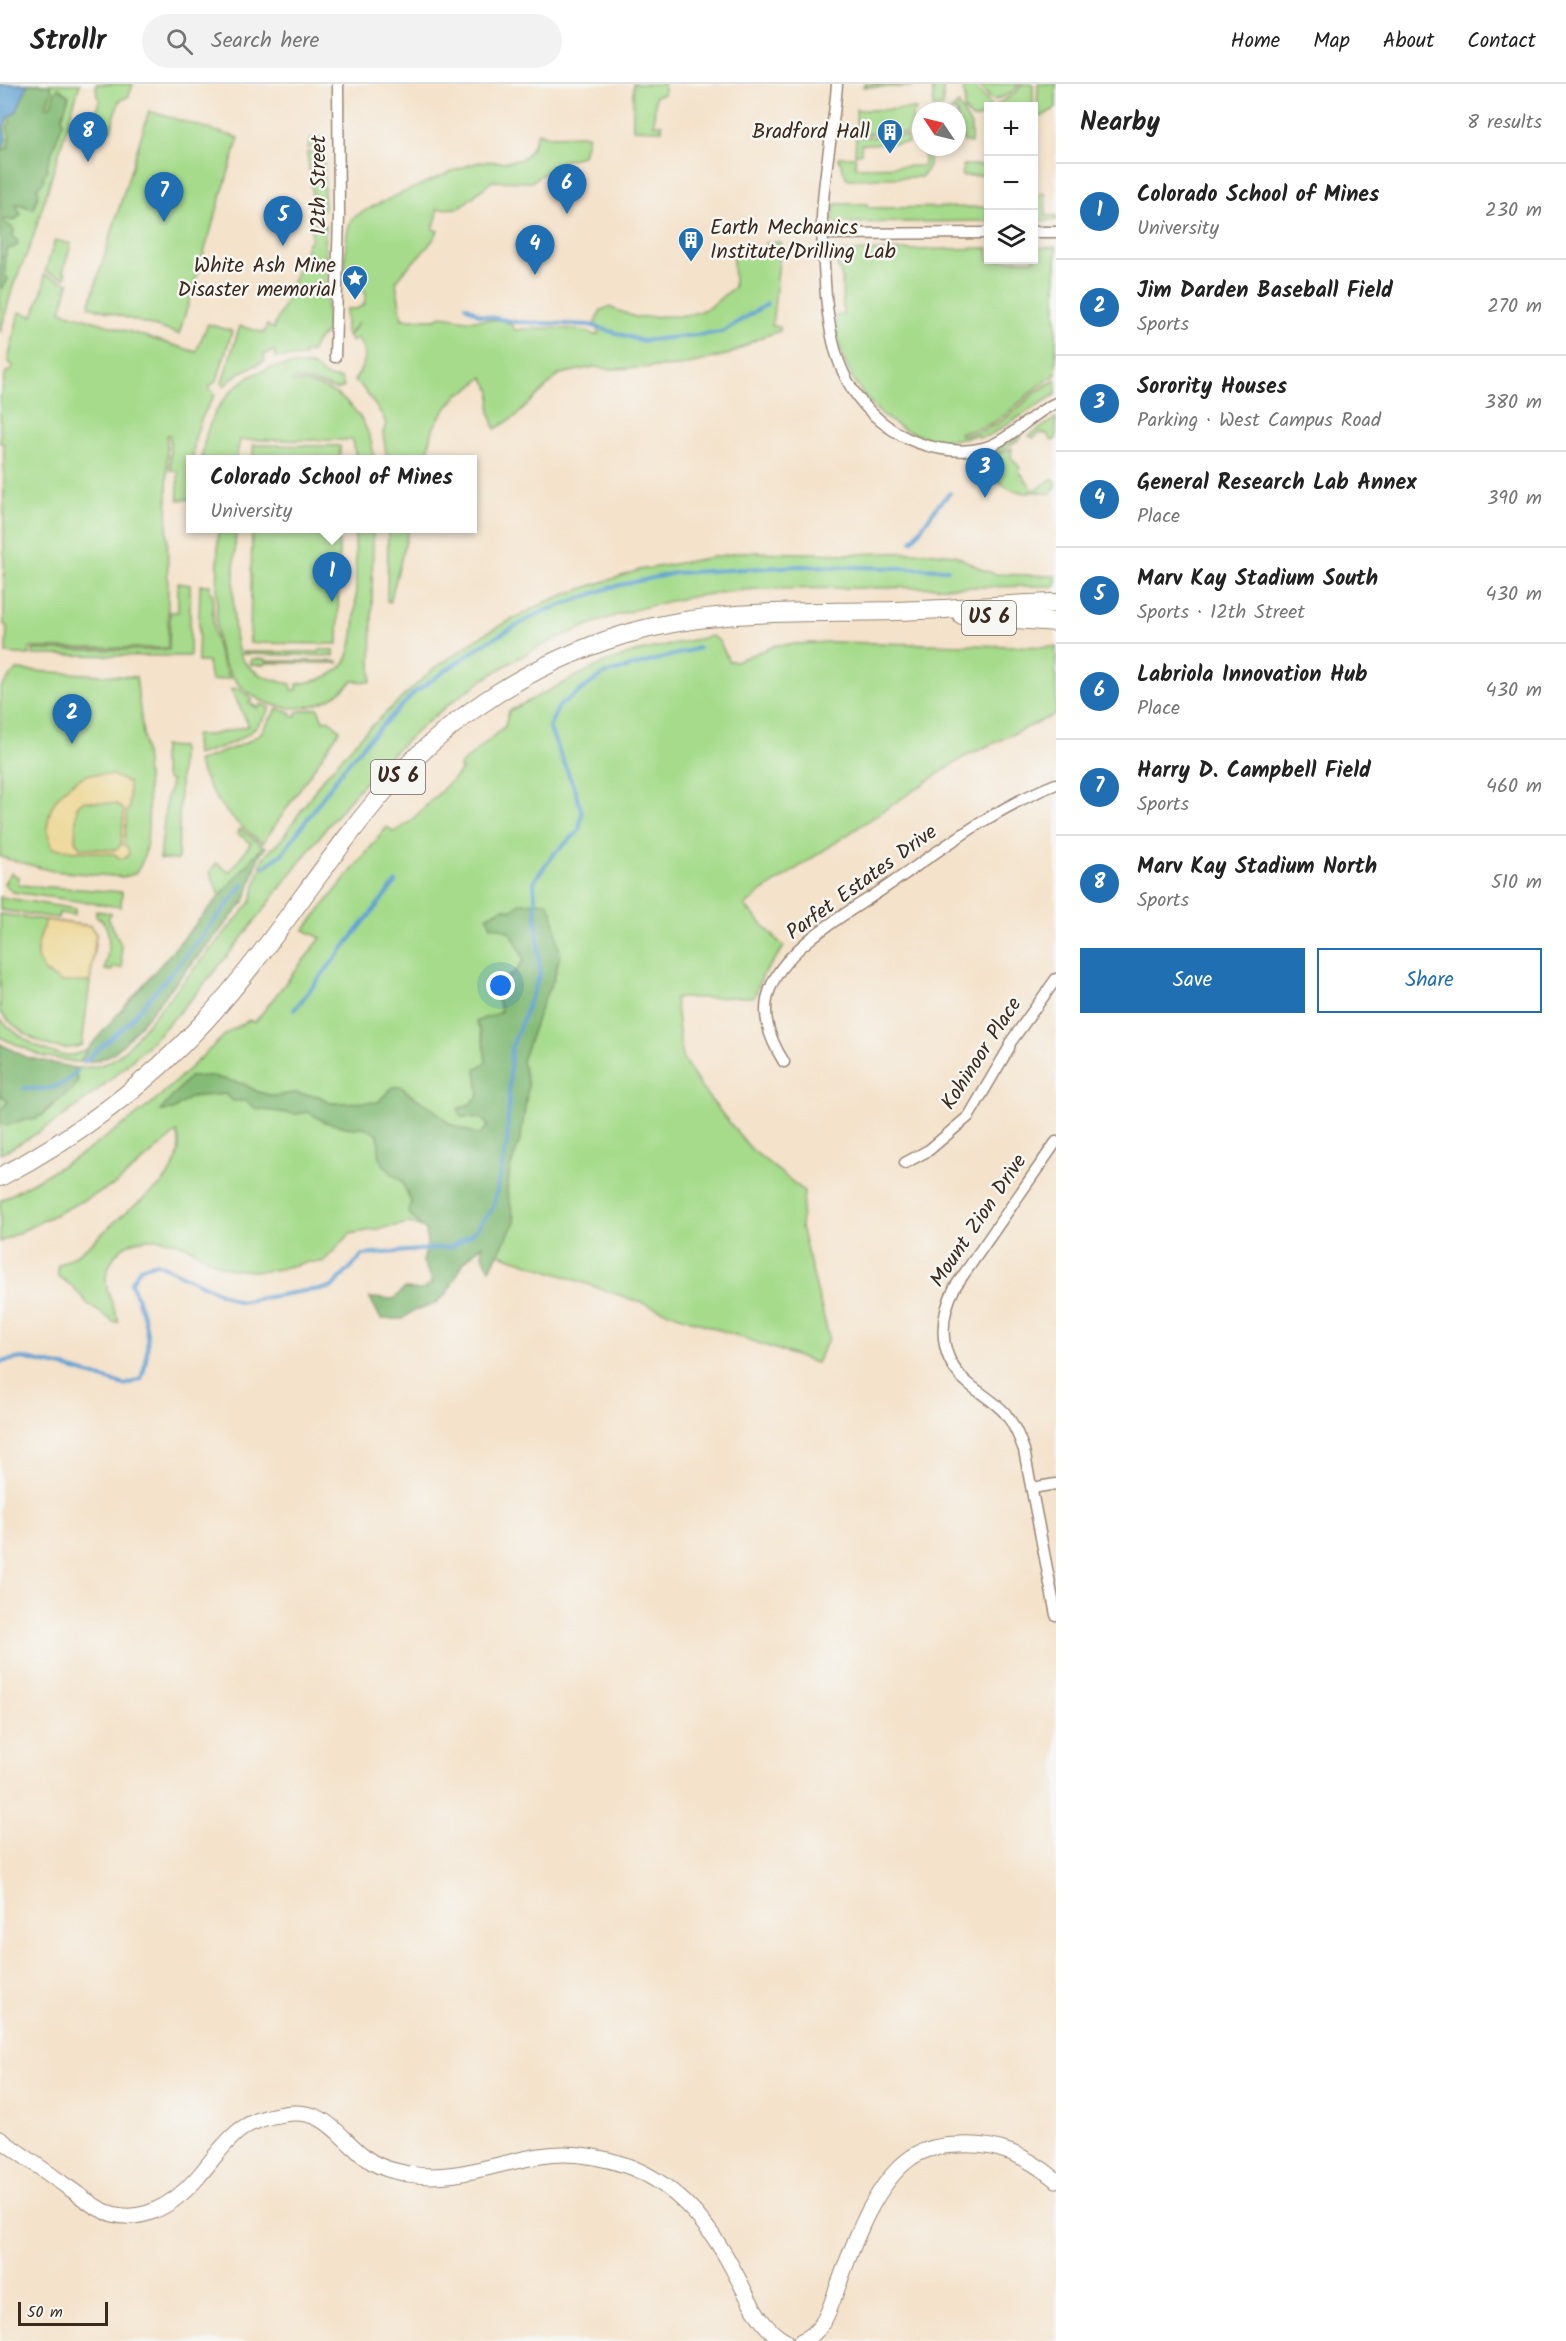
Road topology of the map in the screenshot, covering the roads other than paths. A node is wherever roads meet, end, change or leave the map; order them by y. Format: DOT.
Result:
graph roads {
  1 [pos="338,84"];
  2 [pos="837,84"];
  3 [pos="984,232"];
  4 [pos="1038,232"];
  5 [pos="1056,232"];
  6 [pos="822,234"];
  7 [pos="335,357"];
  8 [pos="1056,403"];
  9 [pos="1056,603"];
  10 [pos="921,610"];
  11 [pos="1056,622"];
  12 [pos="1056,784"];
  13 [pos="1056,979"];
  14 [pos="784,1062"];
  15 [pos="1056,1142"];
  16 [pos="905,1163"];
  17 [pos="0,1177"];
  18 [pos="1056,1484"];
  19 [pos="1032,1488"];
  20 [pos="1056,1616"];
  21 [pos="0,2139"];
  22 [pos="1056,2180"];
  23 [pos="785,2341"];
  24 [pos="801,2341"];
  1 -- 7 [label="street, 12th Street"];
  2 -- 6 [label="street"];
  3 -- 6 [label="street"];
  4 -- 5 [label="street"];
  6 -- 8 [label="street"];
  9 -- 10 [label="highway, US 6"];
  10 -- 11 [label="highway, US 6"];
  10 -- 17 [label="highway, US 6"];
  12 -- 14 [label="street, Parfet Estates Drive"];
  13 -- 16 [label="street, Kohinoor Place"];
  15 -- 19 [label="street, Mount Zion Drive"];
  18 -- 19 [label="street"];
  19 -- 20 [label="street, Mount Zion Drive"];
  21 -- 23 [label="street"];
  22 -- 24 [label="street"];
}
